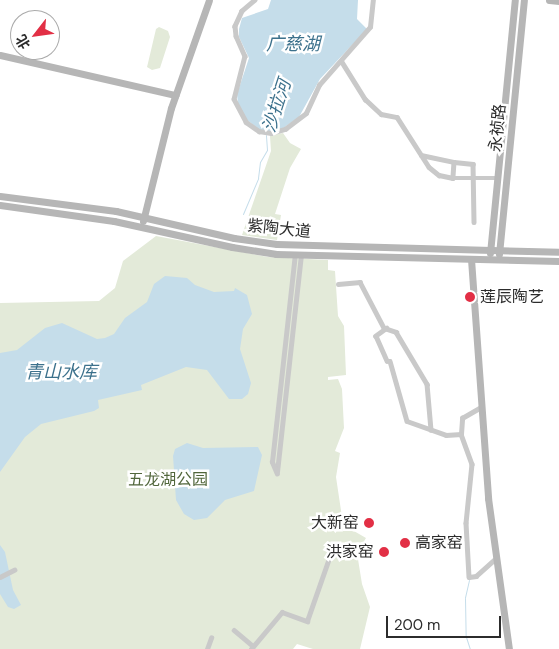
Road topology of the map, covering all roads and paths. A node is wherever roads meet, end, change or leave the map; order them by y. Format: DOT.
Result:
graph roads {
  1 [pos="205,0"];
  2 [pos="209,0"];
  3 [pos="255,0"];
  4 [pos="374,0"];
  5 [pos="515,0"];
  6 [pos="524,0"];
  7 [pos="549,0"];
  8 [pos="559,1"];
  9 [pos="0,56"];
  10 [pos="342,62"];
  11 [pos="173,95"];
  12 [pos="421,155"];
  13 [pos="454,162"];
  14 [pos="473,177"];
  15 [pos="453,178"];
  16 [pos="498,178"];
  17 [pos="0,196"];
  18 [pos="0,205"];
  19 [pos="142,217"];
  20 [pos="474,222"];
  21 [pos="140,226"];
  22 [pos="490,249"];
  23 [pos="500,249"];
  24 [pos="559,252"];
  25 [pos="298,255"];
  26 [pos="471,259"];
  27 [pos="490,259"];
  28 [pos="499,259"];
  29 [pos="559,261"];
  30 [pos="338,284"];
  31 [pos="387,328"];
  32 [pos="480,407"];
  33 [pos="431,430"];
  34 [pos="461,434"];
  35 [pos="497,557"];
  36 [pos="328,561"];
  37 [pos="14,570"];
  38 [pos="0,577"];
  39 [pos="234,630"];
  40 [pos="210,638"];
  41 [pos="252,648"];
  42 [pos="208,649"];
  43 [pos="509,649"];
  1 -- 11 [label="main road"];
  2 -- 11 [label="main road"];
  3 -- 10 [label="street"];
  4 -- 10 [label="street"];
  5 -- 16 [label="main road, 永祯路"];
  6 -- 23 [label="main road, 永祯路"];
  7 -- 8 [label="main road"];
  9 -- 11 [label="main road"];
  10 -- 12 [label="street"];
  11 -- 19 [label="main road"];
  12 -- 13 [label="street"];
  12 -- 15 [label="street"];
  13 -- 14 [label="street"];
  13 -- 15 [label="street"];
  14 -- 15 [label="street"];
  14 -- 16 [label="street"];
  14 -- 20 [label="street"];
  16 -- 22 [label="main road, 永祯路"];
  17 -- 19 [label="main road, 紫陶大道"];
  18 -- 21 [label="main road, 紫陶大道"];
  19 -- 21 [label="main road"];
  19 -- 22 [label="main road, 紫陶大道"];
  21 -- 25 [label="main road, 紫陶大道"];
  22 -- 23 [label="main road, 紫陶大道"];
  22 -- 27 [label="main road, 永祯路"];
  23 -- 24 [label="main road, 紫陶大道"];
  23 -- 28 [label="main road, 永祯路"];
  25 -- 25 [label="street"];
  25 -- 26 [label="main road, 紫陶大道"];
  26 -- 27 [label="main road, 紫陶大道"];
  26 -- 32 [label="main road"];
  27 -- 28 [label="main road, 紫陶大道"];
  28 -- 29 [label="main road, 紫陶大道"];
  30 -- 31 [label="street"];
  31 -- 33 [label="street"];
  31 -- 33 [label="street"];
  32 -- 34 [label="street"];
  32 -- 35 [label="main road"];
  33 -- 34 [label="street"];
  34 -- 35 [label="street"];
  35 -- 43 [label="main road"];
  36 -- 41 [label="street"];
  37 -- 38 [label="street"];
  39 -- 41 [label="street"];
  40 -- 42 [label="street"];
}
